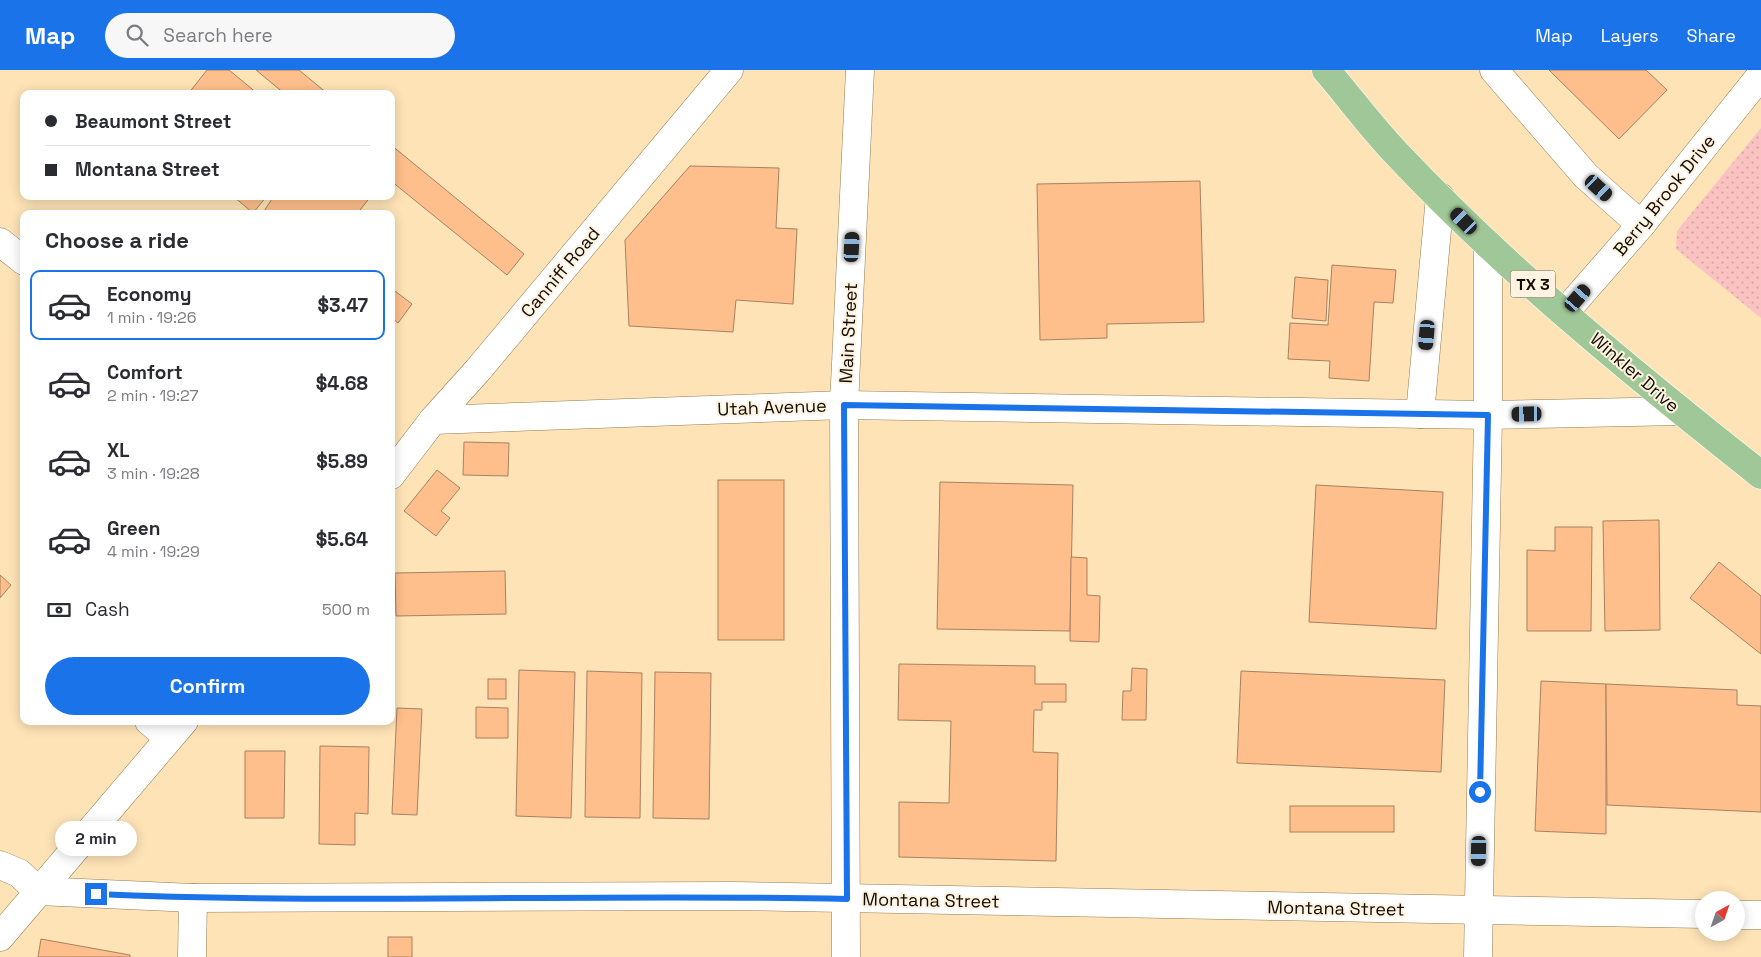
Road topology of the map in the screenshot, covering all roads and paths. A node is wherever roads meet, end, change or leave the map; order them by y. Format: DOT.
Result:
graph roads {
  1 [pos="730,70"];
  2 [pos="860,70"];
  3 [pos="1326,70"];
  4 [pos="1494,70"];
  5 [pos="1761,76"];
  6 [pos="1440,197"];
  7 [pos="1640,225"];
  8 [pos="0,242"];
  9 [pos="1488,245"];
  10 [pos="20,259"];
  11 [pos="1565,312"];
  12 [pos="844,405"];
  13 [pos="1680,411"];
  14 [pos="1420,414"];
  15 [pos="1488,415"];
  16 [pos="433,420"];
  17 [pos="395,470"];
  18 [pos="1761,475"];
  19 [pos="161,725"];
  20 [pos="177,730"];
  21 [pos="0,865"];
  22 [pos="38,891"];
  23 [pos="193,898"];
  24 [pos="847,899"];
  25 [pos="1478,910"];
  26 [pos="1695,914"];
  27 [pos="1745,915"];
  28 [pos="1761,915"];
  29 [pos="0,937"];
  30 [pos="192,957"];
  31 [pos="846,957"];
  32 [pos="1478,957"];
  1 -- 16 [label="street, Canniff Road"];
  2 -- 12 [label="street, Main Street"];
  3 -- 6 [label="main road, Winkler Drive / TX 3"];
  4 -- 7 [label="street"];
  5 -- 7 [label="street, Berry Brook Drive"];
  6 -- 9 [label="main road, Winkler Drive / TX 3"];
  6 -- 14 [label="street"];
  7 -- 11 [label="street, Berry Brook Drive"];
  8 -- 10 [label="street"];
  9 -- 11 [label="main road, Winkler Drive / TX 3"];
  9 -- 15 [label="street"];
  11 -- 13 [label="main road, Winkler Drive / TX 3"];
  12 -- 14 [label="street, Utah Avenue"];
  12 -- 16 [label="street, Utah Avenue"];
  12 -- 24 [label="street, Main Street"];
  13 -- 15 [label="street, Utah Avenue"];
  13 -- 18 [label="main road, Winkler Drive / TX 3"];
  14 -- 15 [label="street, Utah Avenue"];
  15 -- 25 [label="street"];
  16 -- 17 [label="street, Canniff Road"];
  19 -- 20 [label="street"];
  20 -- 22 [label="street"];
  21 -- 22 [label="street"];
  22 -- 23 [label="street, Montana Street"];
  22 -- 29 [label="street"];
  23 -- 24 [label="street, Montana Street"];
  23 -- 30 [label="street"];
  24 -- 25 [label="street, Montana Street"];
  24 -- 31 [label="street, Main Street"];
  25 -- 26 [label="street, Montana Street"];
  25 -- 32 [label="street"];
  27 -- 28 [label="street"];
}
